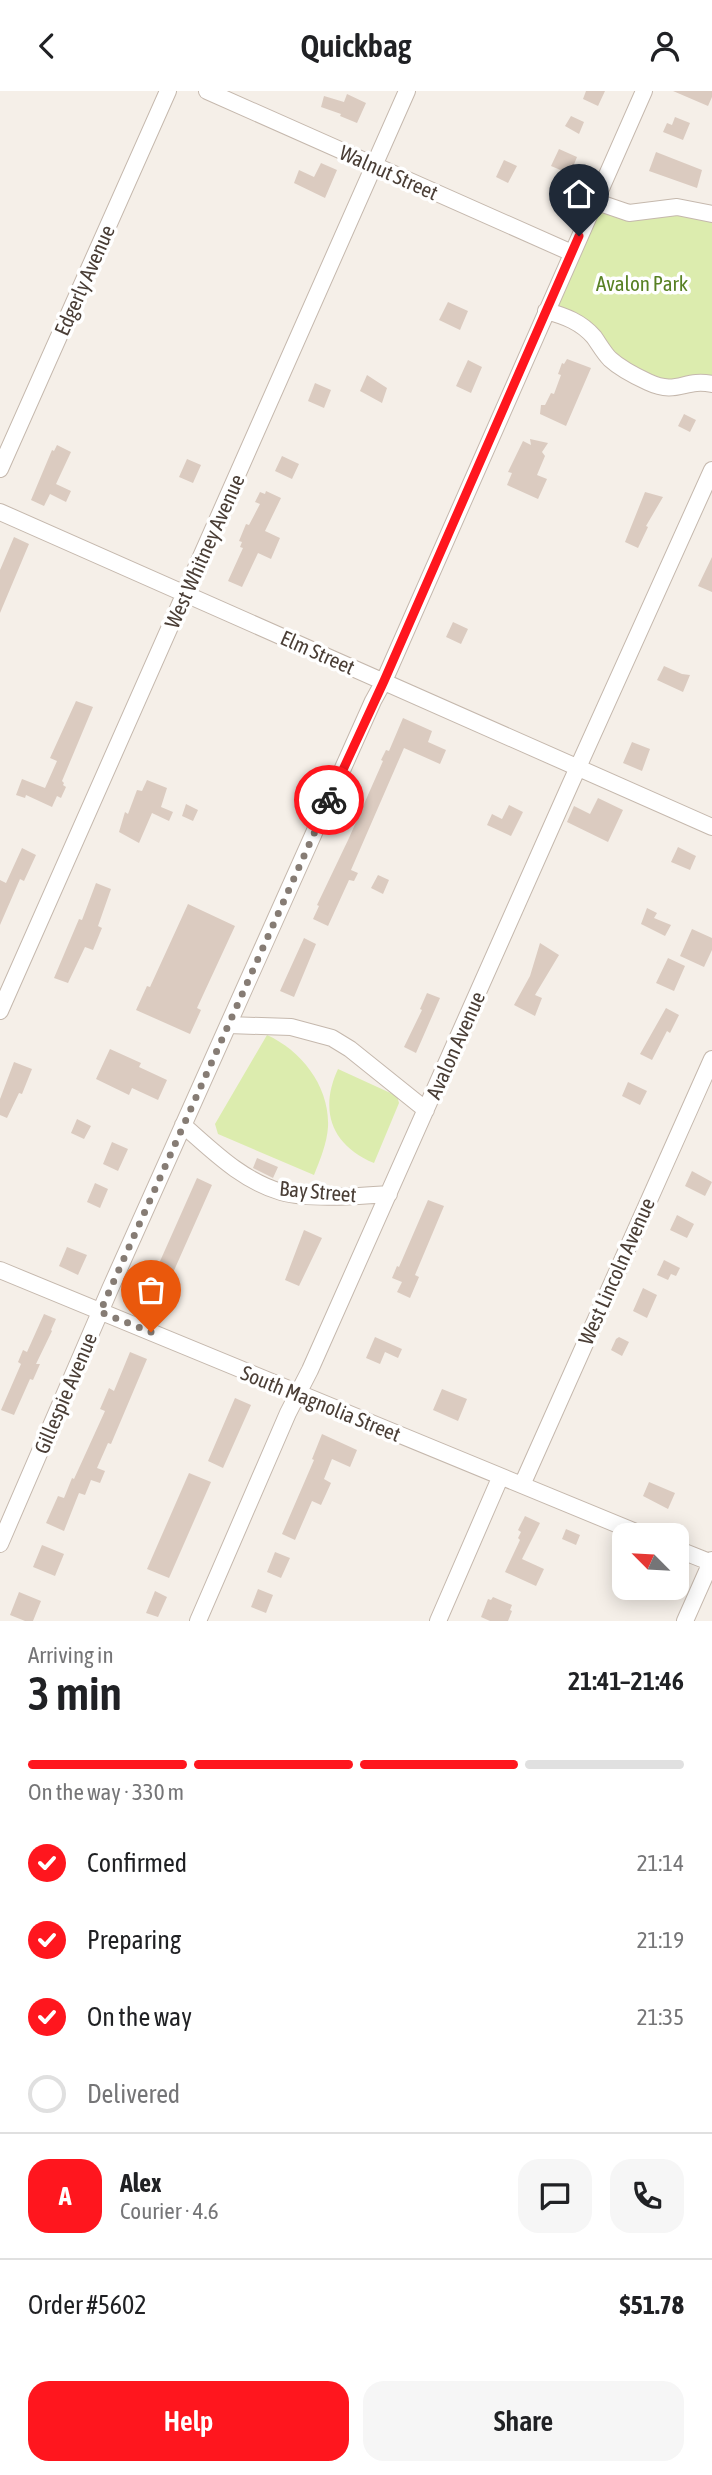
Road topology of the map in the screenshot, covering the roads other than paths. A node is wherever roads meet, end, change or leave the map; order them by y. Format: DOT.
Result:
graph roads {
  1 [pos="169,91"];
  2 [pos="207,91"];
  3 [pos="407,91"];
  4 [pos="643,91"];
  5 [pos="374,165"];
  6 [pos="594,201"];
  7 [pos="712,214"];
  8 [pos="572,253"];
  9 [pos="546,311"];
  10 [pos="712,384"];
  11 [pos="0,469"];
  12 [pos="712,470"];
  13 [pos="0,512"];
  14 [pos="185,593"];
  15 [pos="384,681"];
  16 [pos="578,766"];
  17 [pos="712,827"];
  18 [pos="5,984"];
  19 [pos="0,1011"];
  20 [pos="228,1025"];
  21 [pos="712,1059"];
  22 [pos="426,1110"];
  23 [pos="183,1125"];
  24 [pos="389,1194"];
  25 [pos="0,1270"];
  26 [pos="100,1312"];
  27 [pos="298,1393"];
  28 [pos="500,1478"];
  29 [pos="522,1485"];
  30 [pos="614,1523"];
  31 [pos="0,1544"];
  32 [pos="690,1554"];
  33 [pos="712,1562"];
  34 [pos="198,1621"];
  35 [pos="438,1621"];
  36 [pos="685,1621"];
  1 -- 11 [label="street, Edgerly Avenue"];
  2 -- 5 [label="street, Walnut Street"];
  3 -- 5 [label="street, West Whitney Avenue"];
  4 -- 6 [label="street, Gillespie Avenue"];
  5 -- 8 [label="street, Walnut Street"];
  5 -- 14 [label="street, West Whitney Avenue"];
  6 -- 7 [label="street"];
  6 -- 8 [label="street, Gillespie Avenue"];
  8 -- 9 [label="street, Gillespie Avenue"];
  9 -- 10 [label="street"];
  9 -- 15 [label="street, Gillespie Avenue"];
  12 -- 16 [label="street, Avalon Avenue"];
  13 -- 14 [label="street, Elm Street"];
  14 -- 15 [label="street, Elm Street"];
  14 -- 18 [label="street, West Whitney Avenue"];
  15 -- 16 [label="street, Elm Street"];
  15 -- 20 [label="street, Gillespie Avenue"];
  16 -- 17 [label="street, Elm Street"];
  16 -- 22 [label="street, Avalon Avenue"];
  18 -- 19 [label="street, West Whitney Avenue"];
  20 -- 22 [label="street"];
  20 -- 23 [label="street, Gillespie Avenue"];
  21 -- 29 [label="street, West Lincoln Avenue"];
  22 -- 24 [label="street, Avalon Avenue"];
  23 -- 24 [label="street, Bay Street"];
  23 -- 26 [label="street, Gillespie Avenue"];
  24 -- 27 [label="street, Avalon Avenue"];
  25 -- 26 [label="street, South Magnolia Street"];
  26 -- 27 [label="street, South Magnolia Street"];
  26 -- 31 [label="street, Gillespie Avenue"];
  27 -- 28 [label="street, South Magnolia Street"];
  27 -- 34 [label="street, Avalon Avenue"];
  28 -- 29 [label="street, South Magnolia Street"];
  28 -- 35 [label="street"];
  29 -- 30 [label="street, South Magnolia Street"];
  32 -- 33 [label="street"];
  33 -- 36 [label="street"];
}
